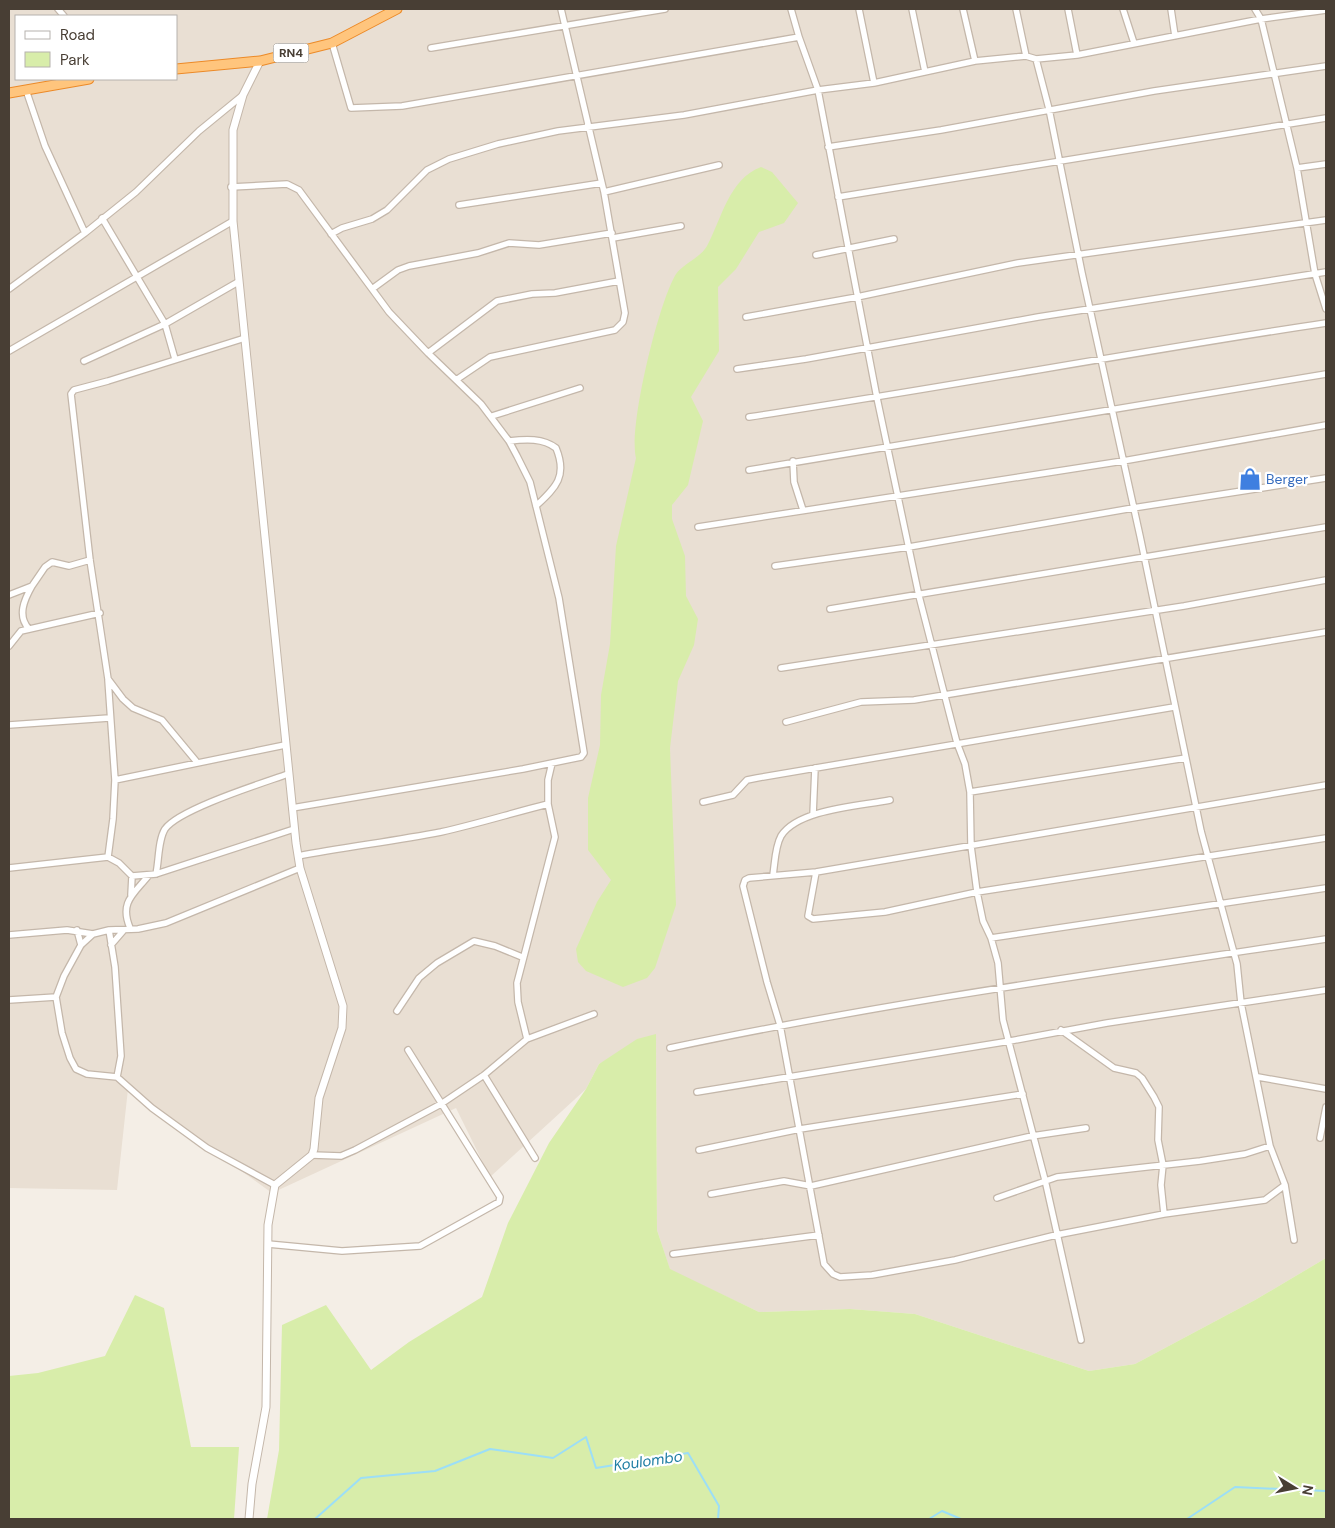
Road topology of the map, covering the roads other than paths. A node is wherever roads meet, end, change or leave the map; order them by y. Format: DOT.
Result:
graph roads {
  1 [pos="397,9"];
  2 [pos="561,9"];
  3 [pos="665,9"];
  4 [pos="791,9"];
  5 [pos="859,9"];
  6 [pos="912,9"];
  7 [pos="964,9"];
  8 [pos="1016,9"];
  9 [pos="1068,9"];
  10 [pos="1123,9"];
  11 [pos="1171,9"];
  12 [pos="1255,9"];
  13 [pos="1315,10"];
  14 [pos="1326,10"];
  15 [pos="1261,19"];
  16 [pos="565,25"];
  17 [pos="1175,36"];
  18 [pos="798,37"];
  19 [pos="332,43"];
  20 [pos="1134,43"];
  21 [pos="431,48"];
  22 [pos="1077,55"];
  23 [pos="1026,56"];
  24 [pos="1036,59"];
  25 [pos="260,61"];
  26 [pos="974,61"];
  27 [pos="1326,66"];
  28 [pos="178,69"];
  29 [pos="926,72"];
  30 [pos="1274,74"];
  31 [pos="577,76"];
  32 [pos="83,80"];
  33 [pos="874,83"];
  34 [pos="26,90"];
  35 [pos="818,90"];
  36 [pos="9,93"];
  37 [pos="243,95"];
  38 [pos="1049,108"];
  39 [pos="1326,118"];
  40 [pos="1287,124"];
  41 [pos="589,128"];
  42 [pos="828,147"];
  43 [pos="1060,161"];
  44 [pos="1326,164"];
  45 [pos="719,165"];
  46 [pos="1297,168"];
  47 [pos="602,183"];
  48 [pos="232,187"];
  49 [pos="604,192"];
  50 [pos="838,197"];
  51 [pos="459,205"];
  52 [pos="102,218"];
  53 [pos="1326,220"];
  54 [pos="233,221"];
  55 [pos="1305,223"];
  56 [pos="681,226"];
  57 [pos="85,233"];
  58 [pos="331,234"];
  59 [pos="612,236"];
  60 [pos="894,239"];
  61 [pos="848,247"];
  62 [pos="1079,254"];
  63 [pos="816,255"];
  64 [pos="1326,272"];
  65 [pos="1315,274"];
  66 [pos="136,277"];
  67 [pos="619,281"];
  68 [pos="238,282"];
  69 [pos="9,289"];
  70 [pos="372,289"];
  71 [pos="857,298"];
  72 [pos="1326,309"];
  73 [pos="1090,311"];
  74 [pos="746,317"];
  75 [pos="1326,323"];
  76 [pos="166,324"];
  77 [pos="245,338"];
  78 [pos="867,348"];
  79 [pos="9,352"];
  80 [pos="428,353"];
  81 [pos="175,360"];
  82 [pos="1101,360"];
  83 [pos="84,361"];
  84 [pos="737,369"];
  85 [pos="1326,374"];
  86 [pos="456,380"];
  87 [pos="580,388"];
  88 [pos="877,398"];
  89 [pos="1111,408"];
  90 [pos="492,416"];
  91 [pos="749,417"];
  92 [pos="1326,425"];
  93 [pos="509,441"];
  94 [pos="887,445"];
  95 [pos="793,461"];
  96 [pos="1122,461"];
  97 [pos="749,470"];
  98 [pos="1326,478"];
  99 [pos="898,496"];
  100 [pos="536,506"];
  101 [pos="1133,508"];
  102 [pos="803,510"];
  103 [pos="698,527"];
  104 [pos="1326,527"];
  105 [pos="909,546"];
  106 [pos="1144,558"];
  107 [pos="90,560"];
  108 [pos="775,566"];
  109 [pos="1326,580"];
  110 [pos="32,586"];
  111 [pos="9,596"];
  112 [pos="919,596"];
  113 [pos="830,609"];
  114 [pos="1155,609"];
  115 [pos="100,613"];
  116 [pos="29,629"];
  117 [pos="1326,632"];
  118 [pos="932,645"];
  119 [pos="9,646"];
  120 [pos="1164,660"];
  121 [pos="781,668"];
  122 [pos="108,678"];
  123 [pos="945,694"];
  124 [pos="1174,706"];
  125 [pos="109,718"];
  126 [pos="786,722"];
  127 [pos="9,726"];
  128 [pos="957,743"];
  129 [pos="285,744"];
  130 [pos="1186,758"];
  131 [pos="196,762"];
  132 [pos="552,763"];
  133 [pos="815,768"];
  134 [pos="288,774"];
  135 [pos="114,780"];
  136 [pos="1326,785"];
  137 [pos="970,792"];
  138 [pos="890,800"];
  139 [pos="703,802"];
  140 [pos="548,804"];
  141 [pos="1196,807"];
  142 [pos="292,808"];
  143 [pos="813,815"];
  144 [pos="294,829"];
  145 [pos="1326,838"];
  146 [pos="971,846"];
  147 [pos="298,856"];
  148 [pos="108,857"];
  149 [pos="1207,858"];
  150 [pos="9,868"];
  151 [pos="300,868"];
  152 [pos="816,872"];
  153 [pos="152,875"];
  154 [pos="773,875"];
  155 [pos="132,876"];
  156 [pos="1326,888"];
  157 [pos="977,892"];
  158 [pos="131,895"];
  159 [pos="1222,905"];
  160 [pos="130,928"];
  161 [pos="76,930"];
  162 [pos="108,930"];
  163 [pos="124,930"];
  164 [pos="93,934"];
  165 [pos="9,935"];
  166 [pos="992,938"];
  167 [pos="1326,939"];
  168 [pos="81,944"];
  169 [pos="111,944"];
  170 [pos="1234,953"];
  171 [pos="522,957"];
  172 [pos="1002,990"];
  173 [pos="1326,990"];
  174 [pos="56,997"];
  175 [pos="9,1000"];
  176 [pos="1242,1003"];
  177 [pos="397,1011"];
  178 [pos="594,1014"];
  179 [pos="780,1024"];
  180 [pos="1061,1030"];
  181 [pos="527,1039"];
  182 [pos="1010,1041"];
  183 [pos="670,1048"];
  184 [pos="408,1050"];
  185 [pos="484,1075"];
  186 [pos="118,1077"];
  187 [pos="791,1077"];
  188 [pos="1258,1077"];
  189 [pos="1326,1089"];
  190 [pos="697,1092"];
  191 [pos="1022,1094"];
  192 [pos="441,1104"];
  193 [pos="1326,1107"];
  194 [pos="1086,1128"];
  195 [pos="800,1130"];
  196 [pos="1032,1136"];
  197 [pos="1320,1138"];
  198 [pos="1270,1146"];
  199 [pos="699,1150"];
  200 [pos="312,1155"];
  201 [pos="535,1158"];
  202 [pos="1163,1165"];
  203 [pos="1045,1180"];
  204 [pos="275,1185"];
  205 [pos="1285,1185"];
  206 [pos="811,1186"];
  207 [pos="710,1194"];
  208 [pos="997,1198"];
  209 [pos="1164,1214"];
  210 [pos="819,1235"];
  211 [pos="1056,1235"];
  212 [pos="1294,1240"];
  213 [pos="268,1244"];
  214 [pos="673,1254"];
  215 [pos="1082,1340"];
  216 [pos="250,1519"];
  1 -- 19 [label="highway, RN4"];
  2 -- 16 [label="street"];
  3 -- 16 [label="street"];
  4 -- 18 [label="street"];
  5 -- 33 [label="street"];
  6 -- 29 [label="street"];
  7 -- 26 [label="street"];
  8 -- 23 [label="street"];
  9 -- 22 [label="street"];
  10 -- 20 [label="street"];
  11 -- 17 [label="street"];
  12 -- 15 [label="street"];
  13 -- 14 [label="street"];
  13 -- 15 [label="street"];
  15 -- 17 [label="street"];
  15 -- 30 [label="street"];
  16 -- 21 [label="street"];
  16 -- 31 [label="street"];
  17 -- 20 [label="street"];
  18 -- 31 [label="street"];
  18 -- 35 [label="street"];
  19 -- 25 [label="highway, RN4"];
  19 -- 31 [label="street"];
  20 -- 22 [label="street"];
  22 -- 24 [label="street"];
  23 -- 24 [label="street"];
  23 -- 26 [label="street"];
  24 -- 38 [label="street"];
  25 -- 28 [label="highway, RN4"];
  25 -- 37 [label="street"];
  26 -- 29 [label="street"];
  27 -- 30 [label="street"];
  29 -- 33 [label="street"];
  30 -- 38 [label="street"];
  30 -- 40 [label="street"];
  31 -- 41 [label="street"];
  32 -- 34 [label="highway"];
  33 -- 35 [label="street"];
  34 -- 36 [label="highway"];
  34 -- 57 [label="street"];
  35 -- 41 [label="street"];
  35 -- 42 [label="street"];
  37 -- 48 [label="street"];
  37 -- 52 [label="street"];
  38 -- 42 [label="street"];
  38 -- 43 [label="street"];
  39 -- 40 [label="street"];
  40 -- 43 [label="street"];
  40 -- 46 [label="street"];
  41 -- 47 [label="street"];
  41 -- 58 [label="street"];
  42 -- 50 [label="street"];
  43 -- 50 [label="street"];
  43 -- 62 [label="street"];
  44 -- 46 [label="street"];
  45 -- 49 [label="street"];
  46 -- 55 [label="street"];
  47 -- 49 [label="street"];
  47 -- 51 [label="street"];
  48 -- 54 [label="street"];
  48 -- 58 [label="street"];
  49 -- 59 [label="street"];
  50 -- 61 [label="street"];
  52 -- 57 [label="street"];
  52 -- 66 [label="street"];
  53 -- 55 [label="street"];
  54 -- 66 [label="street"];
  54 -- 68 [label="street"];
  55 -- 62 [label="street"];
  55 -- 65 [label="street"];
  56 -- 59 [label="street"];
  57 -- 69 [label="street"];
  58 -- 70 [label="street"];
  59 -- 67 [label="street"];
  59 -- 70 [label="street"];
  60 -- 61 [label="street"];
  61 -- 63 [label="street"];
  61 -- 71 [label="street"];
  62 -- 71 [label="street"];
  62 -- 73 [label="street"];
  64 -- 65 [label="street"];
  65 -- 72 [label="street"];
  65 -- 73 [label="street"];
  66 -- 76 [label="street"];
  66 -- 79 [label="street"];
  67 -- 80 [label="street"];
  67 -- 86 [label="street"];
  68 -- 76 [label="street"];
  68 -- 77 [label="street"];
  70 -- 80 [label="street"];
  71 -- 74 [label="street"];
  71 -- 78 [label="street"];
  73 -- 78 [label="street"];
  73 -- 82 [label="street"];
  75 -- 82 [label="street"];
  76 -- 81 [label="street"];
  76 -- 83 [label="street"];
  77 -- 81 [label="street"];
  77 -- 129 [label="street"];
  78 -- 84 [label="street"];
  78 -- 88 [label="street"];
  80 -- 86 [label="street"];
  81 -- 107 [label="street"];
  82 -- 88 [label="street"];
  82 -- 89 [label="street"];
  85 -- 89 [label="street"];
  86 -- 90 [label="street"];
  87 -- 90 [label="street"];
  88 -- 91 [label="street"];
  88 -- 94 [label="street"];
  89 -- 94 [label="street"];
  89 -- 96 [label="street"];
  90 -- 93 [label="street"];
  92 -- 96 [label="street"];
  93 -- 100 [label="street"];
  93 -- 100 [label="street"];
  94 -- 95 [label="street"];
  94 -- 99 [label="street"];
  95 -- 97 [label="street"];
  95 -- 102 [label="street"];
  96 -- 99 [label="street"];
  96 -- 101 [label="street"];
  98 -- 101 [label="street"];
  99 -- 102 [label="street"];
  99 -- 105 [label="street"];
  100 -- 132 [label="street"];
  101 -- 105 [label="street"];
  101 -- 106 [label="street"];
  102 -- 103 [label="street"];
  104 -- 106 [label="street"];
  105 -- 108 [label="street"];
  105 -- 112 [label="street"];
  106 -- 112 [label="street"];
  106 -- 114 [label="street"];
  107 -- 110 [label="street"];
  107 -- 115 [label="street"];
  109 -- 114 [label="street"];
  110 -- 111 [label="street"];
  110 -- 116 [label="street"];
  112 -- 113 [label="street"];
  112 -- 118 [label="street"];
  114 -- 118 [label="street"];
  114 -- 120 [label="street"];
  115 -- 116 [label="street"];
  115 -- 122 [label="street"];
  116 -- 119 [label="street"];
  117 -- 120 [label="street"];
  118 -- 121 [label="street"];
  118 -- 123 [label="street"];
  120 -- 123 [label="street"];
  120 -- 124 [label="street"];
  122 -- 125 [label="street"];
  122 -- 131 [label="street"];
  123 -- 126 [label="street"];
  123 -- 128 [label="street"];
  124 -- 128 [label="street"];
  124 -- 130 [label="street"];
  125 -- 127 [label="street"];
  125 -- 135 [label="street"];
  128 -- 133 [label="street"];
  128 -- 137 [label="street"];
  129 -- 131 [label="street"];
  129 -- 134 [label="street"];
  130 -- 137 [label="street"];
  130 -- 141 [label="street"];
  131 -- 135 [label="street"];
  132 -- 140 [label="street"];
  132 -- 142 [label="street"];
  133 -- 139 [label="street"];
  133 -- 143 [label="street"];
  134 -- 142 [label="street"];
  134 -- 153 [label="street"];
  135 -- 148 [label="street"];
  136 -- 141 [label="street"];
  137 -- 146 [label="street"];
  138 -- 143 [label="street"];
  140 -- 147 [label="street"];
  140 -- 171 [label="street"];
  141 -- 146 [label="street"];
  141 -- 149 [label="street"];
  142 -- 144 [label="street"];
  143 -- 154 [label="street"];
  144 -- 147 [label="street"];
  144 -- 153 [label="street"];
  145 -- 149 [label="street"];
  146 -- 152 [label="street"];
  146 -- 157 [label="street"];
  147 -- 151 [label="street"];
  148 -- 150 [label="street"];
  148 -- 155 [label="street"];
  149 -- 157 [label="street"];
  149 -- 159 [label="street"];
  151 -- 160 [label="street"];
  151 -- 200 [label="street"];
  152 -- 154 [label="street"];
  152 -- 157 [label="street"];
  153 -- 155 [label="street"];
  153 -- 158 [label="street"];
  154 -- 179 [label="street"];
  155 -- 158 [label="street"];
  156 -- 159 [label="street"];
  157 -- 166 [label="street"];
  158 -- 160 [label="street"];
  159 -- 166 [label="street"];
  159 -- 170 [label="street"];
  160 -- 163 [label="street"];
  161 -- 164 [label="street"];
  161 -- 165 [label="street"];
  161 -- 168 [label="street"];
  162 -- 163 [label="street"];
  162 -- 164 [label="street"];
  162 -- 169 [label="street"];
  163 -- 169 [label="street"];
  164 -- 168 [label="street"];
  166 -- 172 [label="street"];
  167 -- 170 [label="street"];
  168 -- 174 [label="street"];
  169 -- 186 [label="street"];
  170 -- 172 [label="street"];
  170 -- 176 [label="street"];
  171 -- 177 [label="street"];
  171 -- 181 [label="street"];
  172 -- 179 [label="street"];
  172 -- 182 [label="street"];
  173 -- 176 [label="street"];
  174 -- 175 [label="street"];
  174 -- 186 [label="street"];
  176 -- 180 [label="street"];
  176 -- 188 [label="street"];
  178 -- 181 [label="street"];
  179 -- 183 [label="street"];
  179 -- 187 [label="street"];
  180 -- 182 [label="street"];
  180 -- 202 [label="street"];
  181 -- 185 [label="street"];
  182 -- 187 [label="street"];
  182 -- 191 [label="street"];
  184 -- 192 [label="street"];
  185 -- 192 [label="street"];
  185 -- 201 [label="street"];
  186 -- 204 [label="street"];
  187 -- 190 [label="street"];
  187 -- 195 [label="street"];
  188 -- 189 [label="street"];
  188 -- 198 [label="street"];
  191 -- 195 [label="street"];
  191 -- 196 [label="street"];
  192 -- 200 [label="street"];
  192 -- 213 [label="street"];
  193 -- 197 [label="street"];
  194 -- 196 [label="street"];
  195 -- 199 [label="street"];
  195 -- 206 [label="street"];
  196 -- 203 [label="street"];
  196 -- 206 [label="street"];
  198 -- 202 [label="street"];
  198 -- 205 [label="street"];
  200 -- 204 [label="street"];
  202 -- 203 [label="street"];
  202 -- 209 [label="street"];
  203 -- 208 [label="street"];
  203 -- 211 [label="street"];
  204 -- 213 [label="street"];
  205 -- 209 [label="street"];
  205 -- 212 [label="street"];
  206 -- 207 [label="street"];
  206 -- 210 [label="street"];
  209 -- 211 [label="street"];
  210 -- 211 [label="street"];
  210 -- 214 [label="street"];
  211 -- 215 [label="street"];
  213 -- 216 [label="street"];
}
